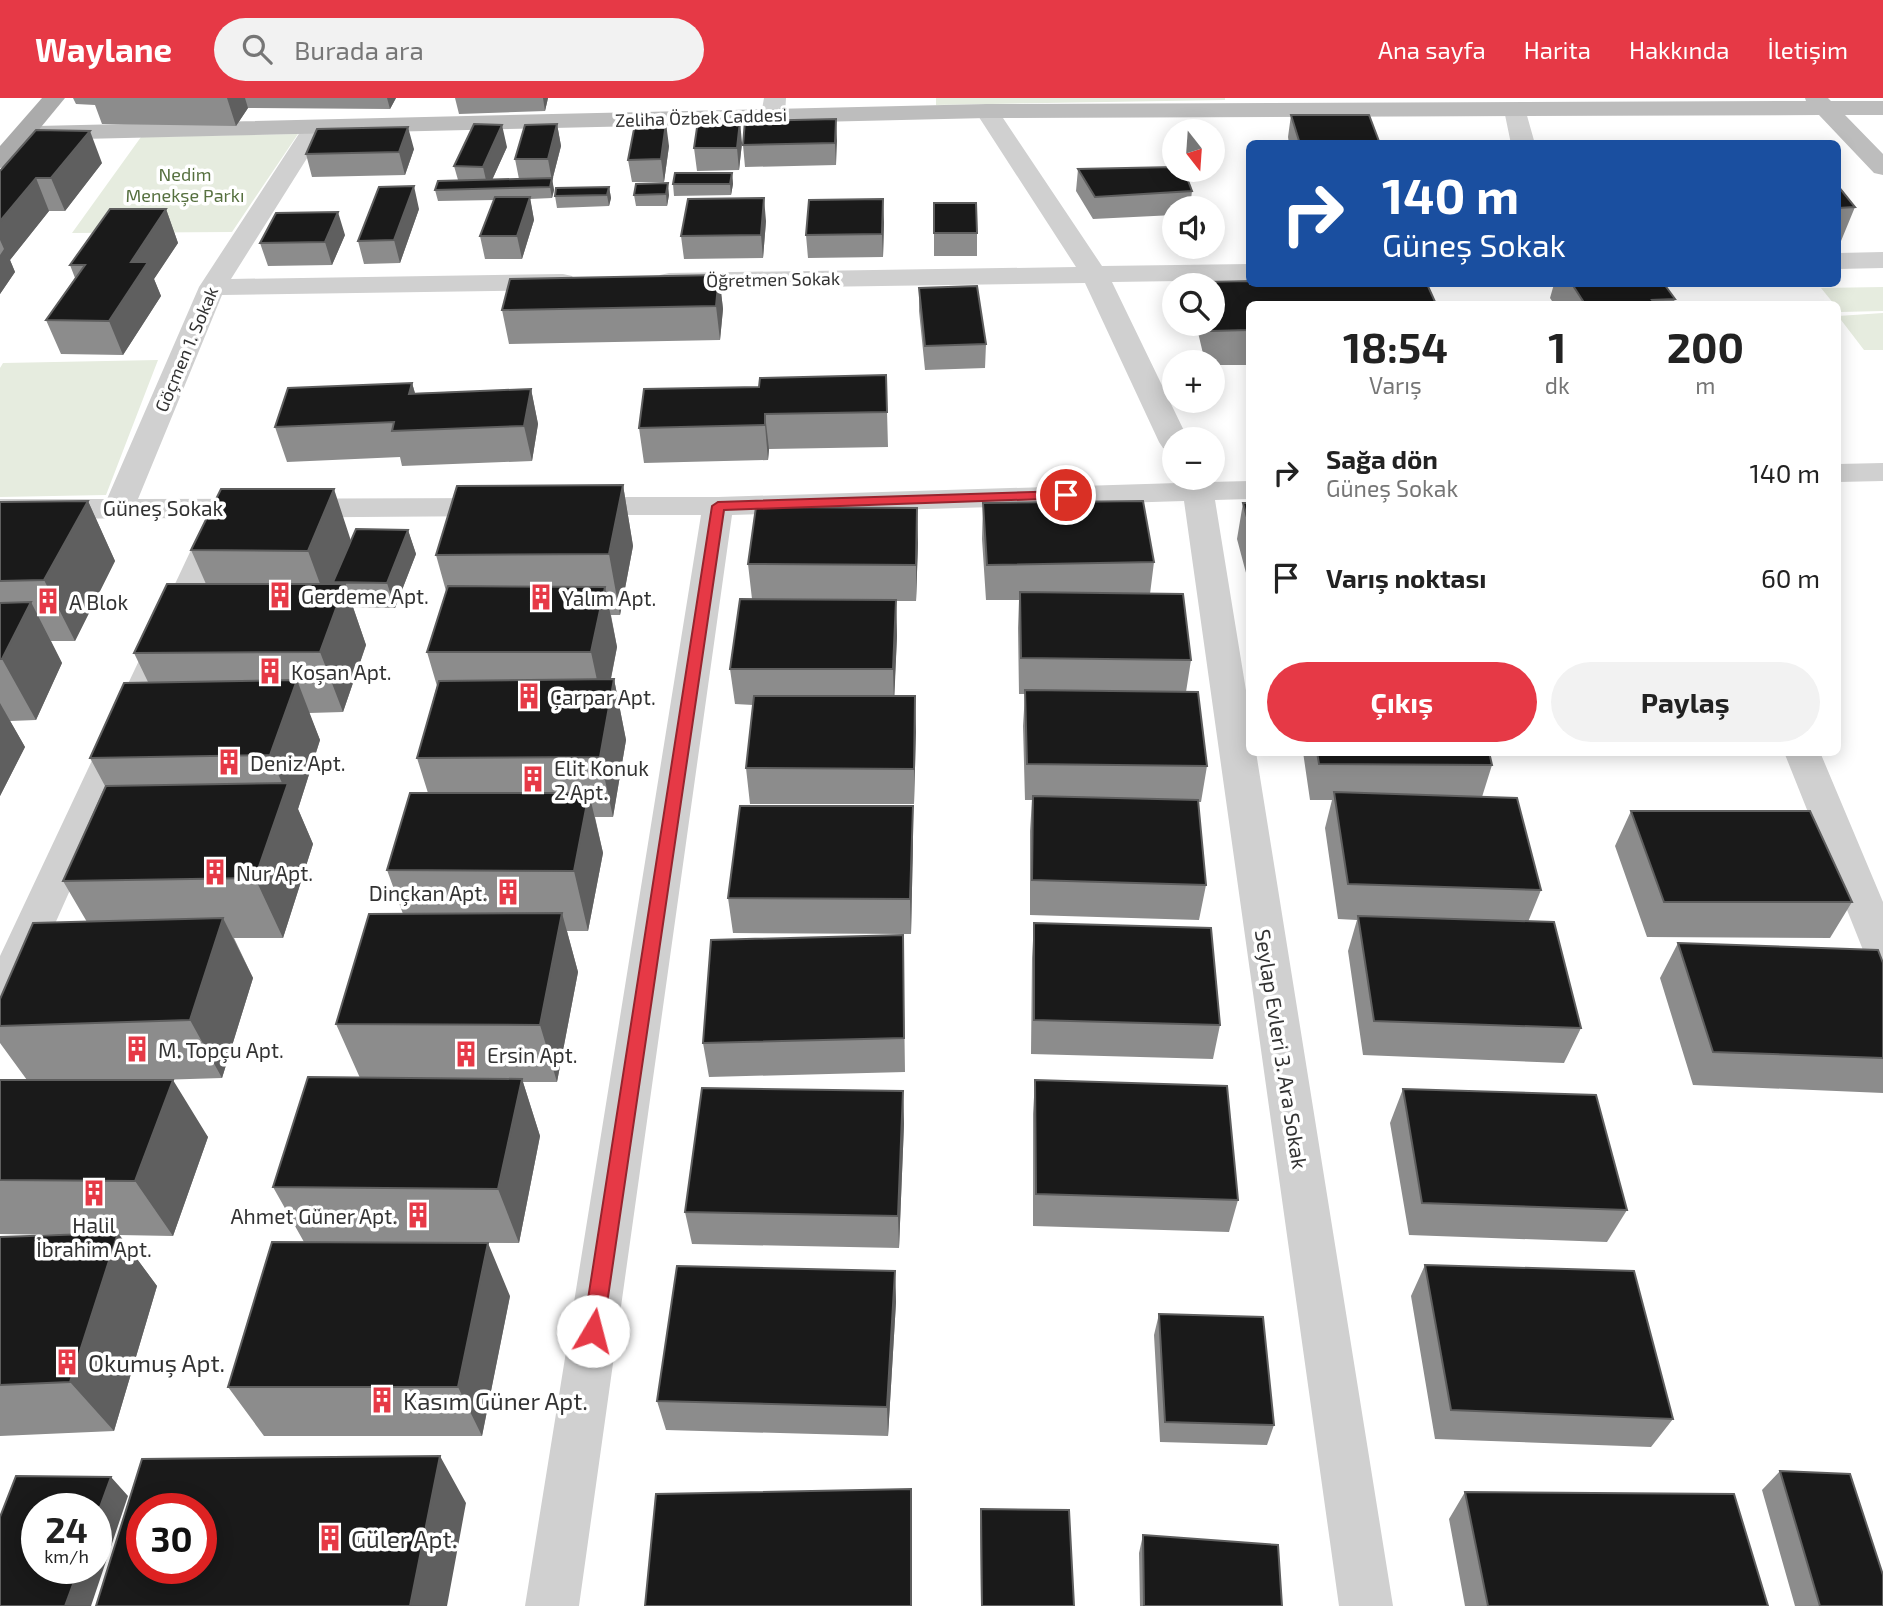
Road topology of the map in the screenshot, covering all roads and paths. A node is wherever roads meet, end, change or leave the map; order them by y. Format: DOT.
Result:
graph roads {
  1 [pos="54,98"];
  2 [pos="1820,103"];
  3 [pos="774,107"];
  4 [pos="1883,108"];
  5 [pos="1516,110"];
  6 [pos="987,111"];
  7 [pos="0,125"];
  8 [pos="314,128"];
  9 [pos="24,133"];
  10 [pos="1521,140"];
  11 [pos="0,161"];
  12 [pos="1883,168"];
  13 [pos="1883,260"];
  14 [pos="1841,261"];
  15 [pos="1246,272"];
  16 [pos="1095,275"];
  17 [pos="640,281"];
  18 [pos="584,282"];
  19 [pos="212,287"];
  20 [pos="1167,427"];
  21 [pos="1883,472"];
  22 [pos="1841,473"];
  23 [pos="1162,486"];
  24 [pos="1225,487"];
  25 [pos="1196,490"];
  26 [pos="1246,490"];
  27 [pos="718,506"];
  28 [pos="226,507"];
  29 [pos="119,508"];
  30 [pos="0,509"];
  31 [pos="1804,756"];
  32 [pos="1883,950"];
  33 [pos="0,1000"];
  34 [pos="552,1606"];
  35 [pos="1366,1606"];
  1 -- 9 [label="main road"];
  2 -- 4 [label="street, Zeliha Özbek Caddesi"];
  2 -- 5 [label="street, Zeliha Özbek Caddesi"];
  2 -- 12 [label="street"];
  3 -- 6 [label="street, Zeliha Özbek Caddesi"];
  3 -- 8 [label="street, Zeliha Özbek Caddesi"];
  5 -- 6 [label="street, Zeliha Özbek Caddesi"];
  5 -- 10 [label="street"];
  6 -- 16 [label="street"];
  7 -- 9 [label="main road"];
  8 -- 9 [label="street, Zeliha Özbek Caddesi"];
  8 -- 19 [label="street, Göçmen 1. Sokak"];
  9 -- 11 [label="main road"];
  13 -- 14 [label="street"];
  15 -- 16 [label="street, Öğretmen Sokak"];
  16 -- 17 [label="street, Öğretmen Sokak"];
  16 -- 20 [label="street"];
  18 -- 19 [label="street"];
  19 -- 29 [label="street, Göçmen 1. Sokak"];
  21 -- 22 [label="street"];
  23 -- 27 [label="street, Güneş Sokak"];
  24 -- 26 [label="street, Güneş Sokak"];
  25 -- 35 [label="street, Seylap Evleri 3. Ara Sokak"];
  27 -- 28 [label="street, Güneş Sokak"];
  27 -- 34 [label="street"];
  28 -- 29 [label="street, Güneş Sokak"];
  28 -- 33 [label="street"];
  29 -- 30 [label="street, Güneş Sokak"];
  31 -- 32 [label="street"];
}
